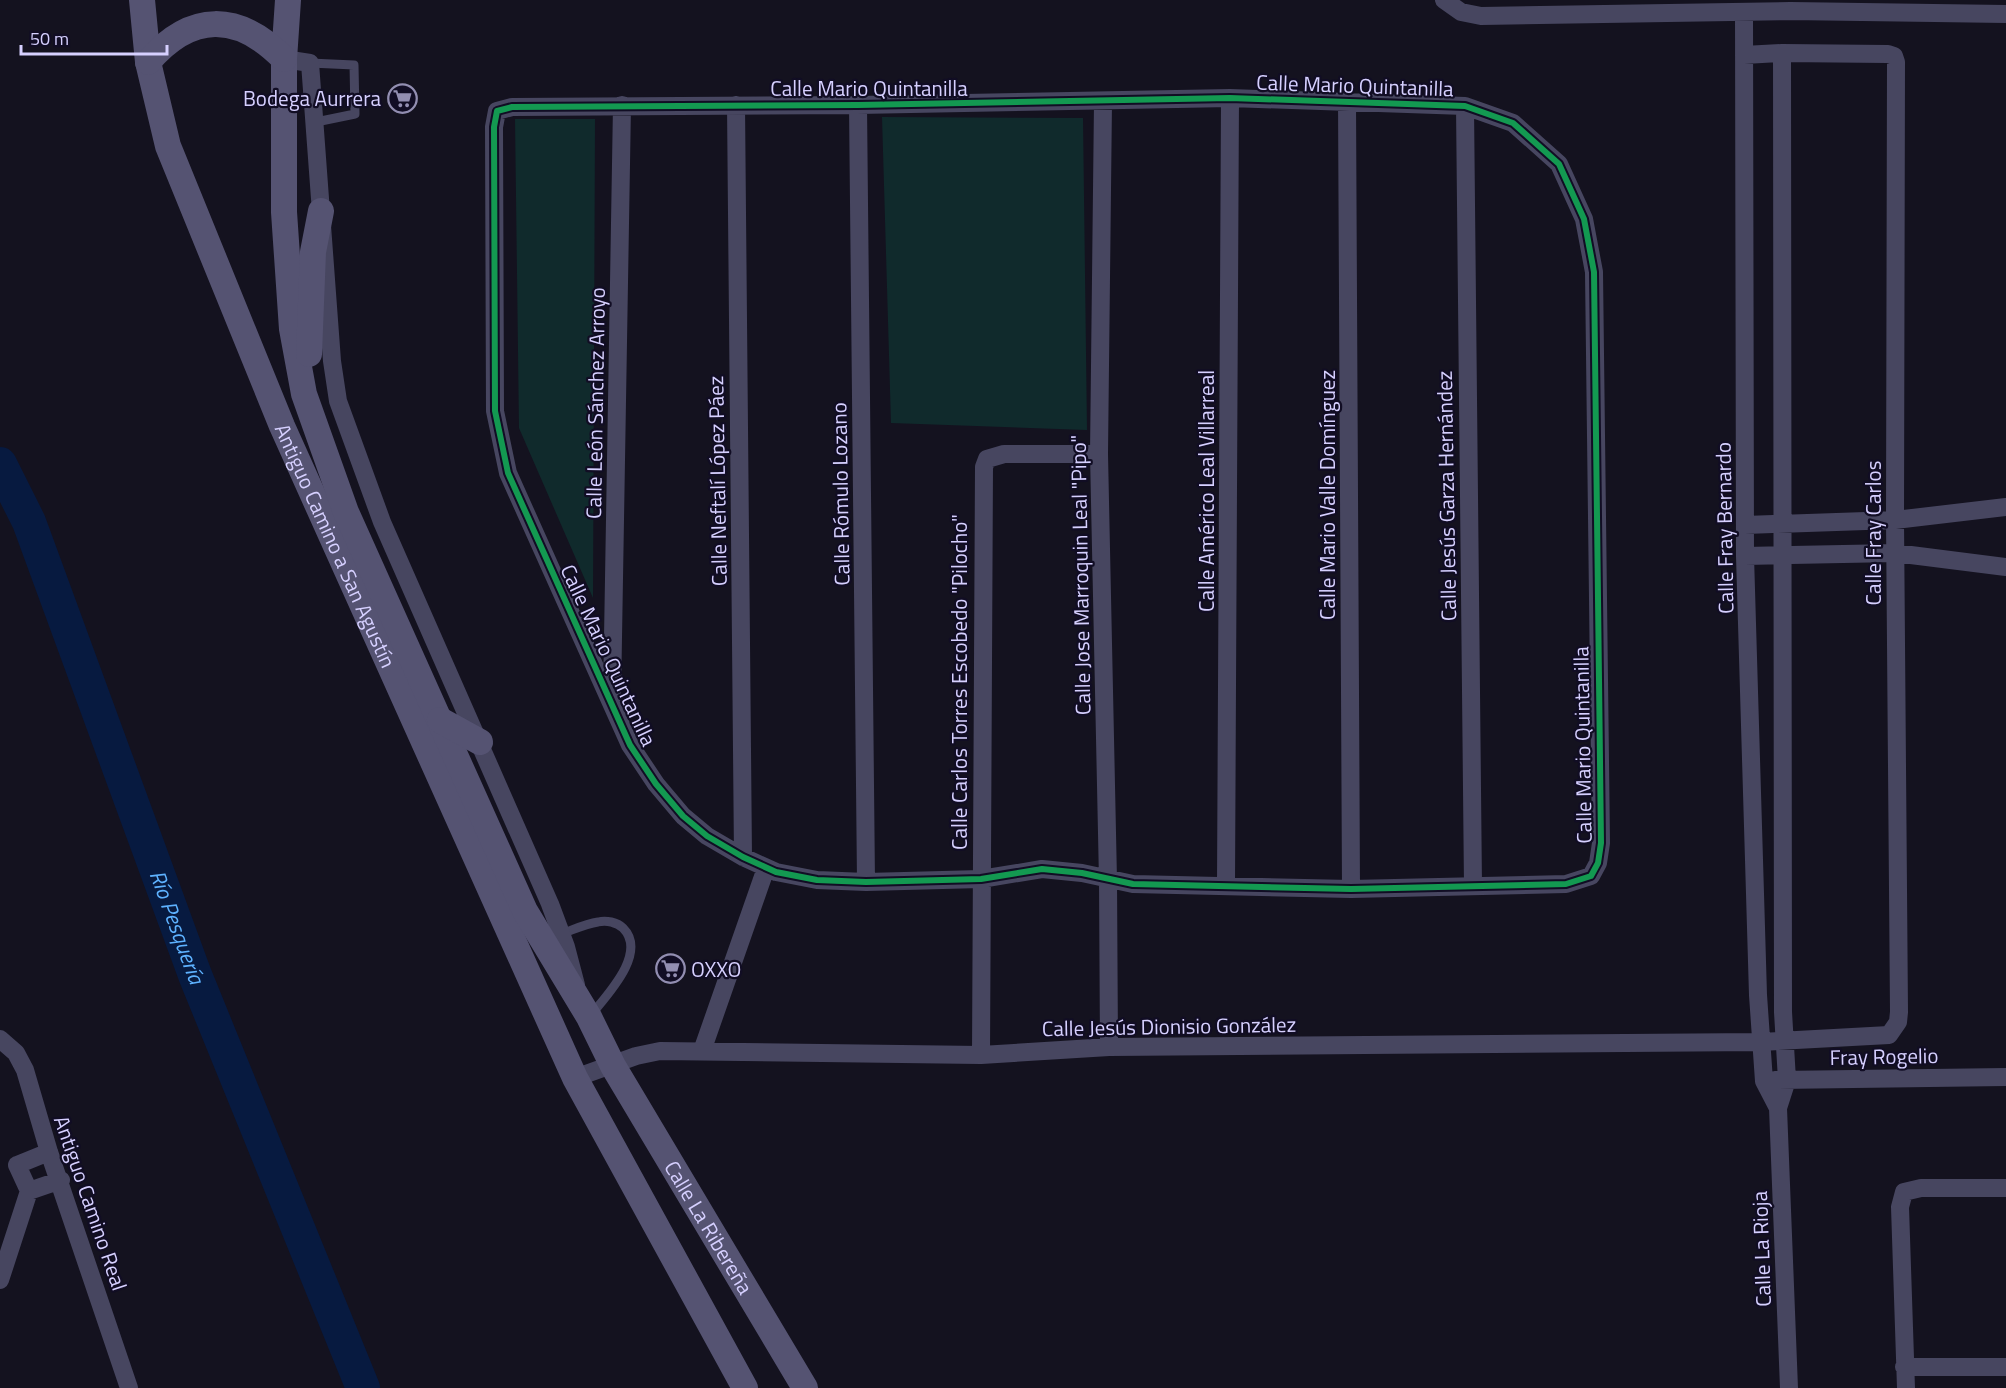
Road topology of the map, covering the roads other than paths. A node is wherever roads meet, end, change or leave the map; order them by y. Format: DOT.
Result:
graph roads {
  1 [pos="142,0"];
  2 [pos="288,0"];
  3 [pos="1444,0"];
  4 [pos="1790,6"];
  5 [pos="1744,14"];
  6 [pos="2006,14"];
  7 [pos="1782,52"];
  8 [pos="1744,55"];
  9 [pos="284,59"];
  10 [pos="148,62"];
  11 [pos="310,63"];
  12 [pos="1230,98"];
  13 [pos="1347,100"];
  14 [pos="1103,102"];
  15 [pos="622,105"];
  16 [pos="736,105"];
  17 [pos="858,105"];
  18 [pos="1465,106"];
  19 [pos="316,123"];
  20 [pos="321,211"];
  21 [pos="315,426"];
  22 [pos="1099,454"];
  23 [pos="2006,507"];
  24 [pos="1895,520"];
  25 [pos="1745,525"];
  26 [pos="1780,525"];
  27 [pos="1895,553"];
  28 [pos="1780,555"];
  29 [pos="1745,556"];
  30 [pos="2006,567"];
  31 [pos="612,702"];
  32 [pos="440,720"];
  33 [pos="480,741"];
  34 [pos="743,857"];
  35 [pos="766,868"];
  36 [pos="981,879"];
  37 [pos="1108,880"];
  38 [pos="866,882"];
  39 [pos="1226,884"];
  40 [pos="1473,886"];
  41 [pos="1351,889"];
  42 [pos="551,937"];
  43 [pos="589,1017"];
  44 [pos="0,1039"];
  45 [pos="1770,1041"];
  46 [pos="1109,1047"];
  47 [pos="702,1051"];
  48 [pos="981,1055"];
  49 [pos="613,1066"];
  50 [pos="575,1077"];
  51 [pos="2006,1077"];
  52 [pos="1787,1080"];
  53 [pos="1764,1081"];
  54 [pos="1778,1108"];
  55 [pos="49,1152"];
  56 [pos="8,1163"];
  57 [pos="61,1180"];
  58 [pos="2006,1188"];
  59 [pos="29,1191"];
  60 [pos="0,1280"];
  61 [pos="1904,1367"];
  62 [pos="2006,1367"];
  63 [pos="129,1388"];
  64 [pos="744,1388"];
  65 [pos="804,1388"];
  66 [pos="1789,1388"];
  67 [pos="1906,1388"];
  1 -- 10 [label="street, Antiguo Camino a San Agustín"];
  2 -- 9 [label="street, Antiguo Camino a San Agustín"];
  3 -- 5 [label="street"];
  4 -- 5 [label="street"];
  4 -- 6 [label="street"];
  5 -- 8 [label="street, Calle Fray Bernardo"];
  7 -- 8 [label="street, Calle Fray Carlos"];
  7 -- 24 [label="street, Calle Fray Carlos"];
  7 -- 26 [label="street"];
  8 -- 25 [label="street, Calle Fray Bernardo"];
  9 -- 10 [label="street"];
  9 -- 11 [label="street"];
  9 -- 21 [label="street, Antiguo Camino a San Agustín"];
  10 -- 50 [label="street, Antiguo Camino a San Agustín"];
  11 -- 19 [label="street"];
  11 -- 19 [label="lane"];
  12 -- 13 [label="street, Calle Mario Quintanilla"];
  12 -- 14 [label="street, Calle Mario Quintanilla"];
  12 -- 39 [label="street, Calle Américo Leal Villarreal"];
  13 -- 18 [label="street, Calle Mario Quintanilla"];
  13 -- 41 [label="street, Calle Mario Valle Domínguez"];
  14 -- 17 [label="street, Calle Mario Quintanilla"];
  14 -- 22 [label="street, Calle Jose Marroquin Leal \"Pipo\""];
  15 -- 16 [label="street, Calle Mario Quintanilla"];
  15 -- 31 [label="street, Calle León Sánchez Arroyo"];
  15 -- 31 [label="street, Calle Mario Quintanilla"];
  16 -- 17 [label="street, Calle Mario Quintanilla"];
  16 -- 34 [label="street, Calle Neftalí López Páez"];
  17 -- 38 [label="street, Calle Rómulo Lozano"];
  18 -- 40 [label="street, Calle Jesús Garza Hernández"];
  18 -- 40 [label="street, Calle Mario Quintanilla"];
  19 -- 20 [label="street"];
  20 -- 21 [label="street"];
  20 -- 33 [label="street"];
  21 -- 32 [label="street, Antiguo Camino a San Agustín"];
  22 -- 36 [label="street, Calle Carlos Torres Escobedo \"Pilocho\""];
  22 -- 37 [label="street, Calle Jose Marroquin Leal \"Pipo\""];
  23 -- 24 [label="street"];
  24 -- 26 [label="street"];
  24 -- 27 [label="street, Calle Fray Carlos"];
  25 -- 26 [label="street"];
  25 -- 29 [label="street, Calle Fray Bernardo"];
  26 -- 28 [label="street"];
  27 -- 28 [label="street"];
  27 -- 30 [label="street"];
  27 -- 45 [label="street, Calle Fray Carlos"];
  28 -- 29 [label="street"];
  28 -- 45 [label="street"];
  29 -- 45 [label="street, Calle Fray Bernardo"];
  31 -- 34 [label="street, Calle Mario Quintanilla"];
  32 -- 33 [label="street"];
  32 -- 42 [label="street, Antiguo Camino a San Agustín"];
  33 -- 42 [label="street"];
  34 -- 35 [label="street, Calle Mario Quintanilla"];
  35 -- 38 [label="street, Calle Mario Quintanilla"];
  35 -- 47 [label="street"];
  36 -- 37 [label="street, Calle Mario Quintanilla"];
  36 -- 38 [label="street, Calle Mario Quintanilla"];
  36 -- 48 [label="street, Calle Carlos Torres Escobedo \"Pilocho\""];
  37 -- 39 [label="street, Calle Mario Quintanilla"];
  37 -- 46 [label="street, Calle Jose Marroquin Leal \"Pipo\""];
  39 -- 41 [label="street, Calle Mario Quintanilla"];
  40 -- 41 [label="street, Calle Mario Quintanilla"];
  42 -- 43 [label="street, Antiguo Camino a San Agustín"];
  42 -- 43 [label="lane"];
  43 -- 49 [label="street, Antiguo Camino a San Agustín"];
  44 -- 55 [label="street, Antiguo Camino Real"];
  45 -- 46 [label="street, Calle Jesús Dionisio González"];
  45 -- 52 [label="street, Calle La Rioja"];
  45 -- 53 [label="street, Calle La Rioja"];
  46 -- 48 [label="street, Calle Jesús Dionisio González"];
  47 -- 48 [label="street, Calle Jesús Dionisio González"];
  47 -- 49 [label="street, Calle Jesús Dionisio González"];
  49 -- 50 [label="street, Calle Jesús Dionisio González"];
  49 -- 65 [label="street, Calle La Ribereña"];
  50 -- 64 [label="street, Calle La Ribereña"];
  51 -- 52 [label="street, Fray Rogelio"];
  52 -- 53 [label="street, Fray Rogelio"];
  52 -- 54 [label="street, Calle La Rioja"];
  53 -- 54 [label="street, Calle La Rioja"];
  54 -- 66 [label="street, Calle La Rioja"];
  55 -- 56 [label="street"];
  55 -- 57 [label="street, Antiguo Camino Real"];
  56 -- 59 [label="street"];
  57 -- 59 [label="street"];
  57 -- 63 [label="street, Antiguo Camino Real"];
  58 -- 61 [label="street"];
  59 -- 60 [label="street"];
  61 -- 62 [label="street"];
  61 -- 67 [label="street"];
}
